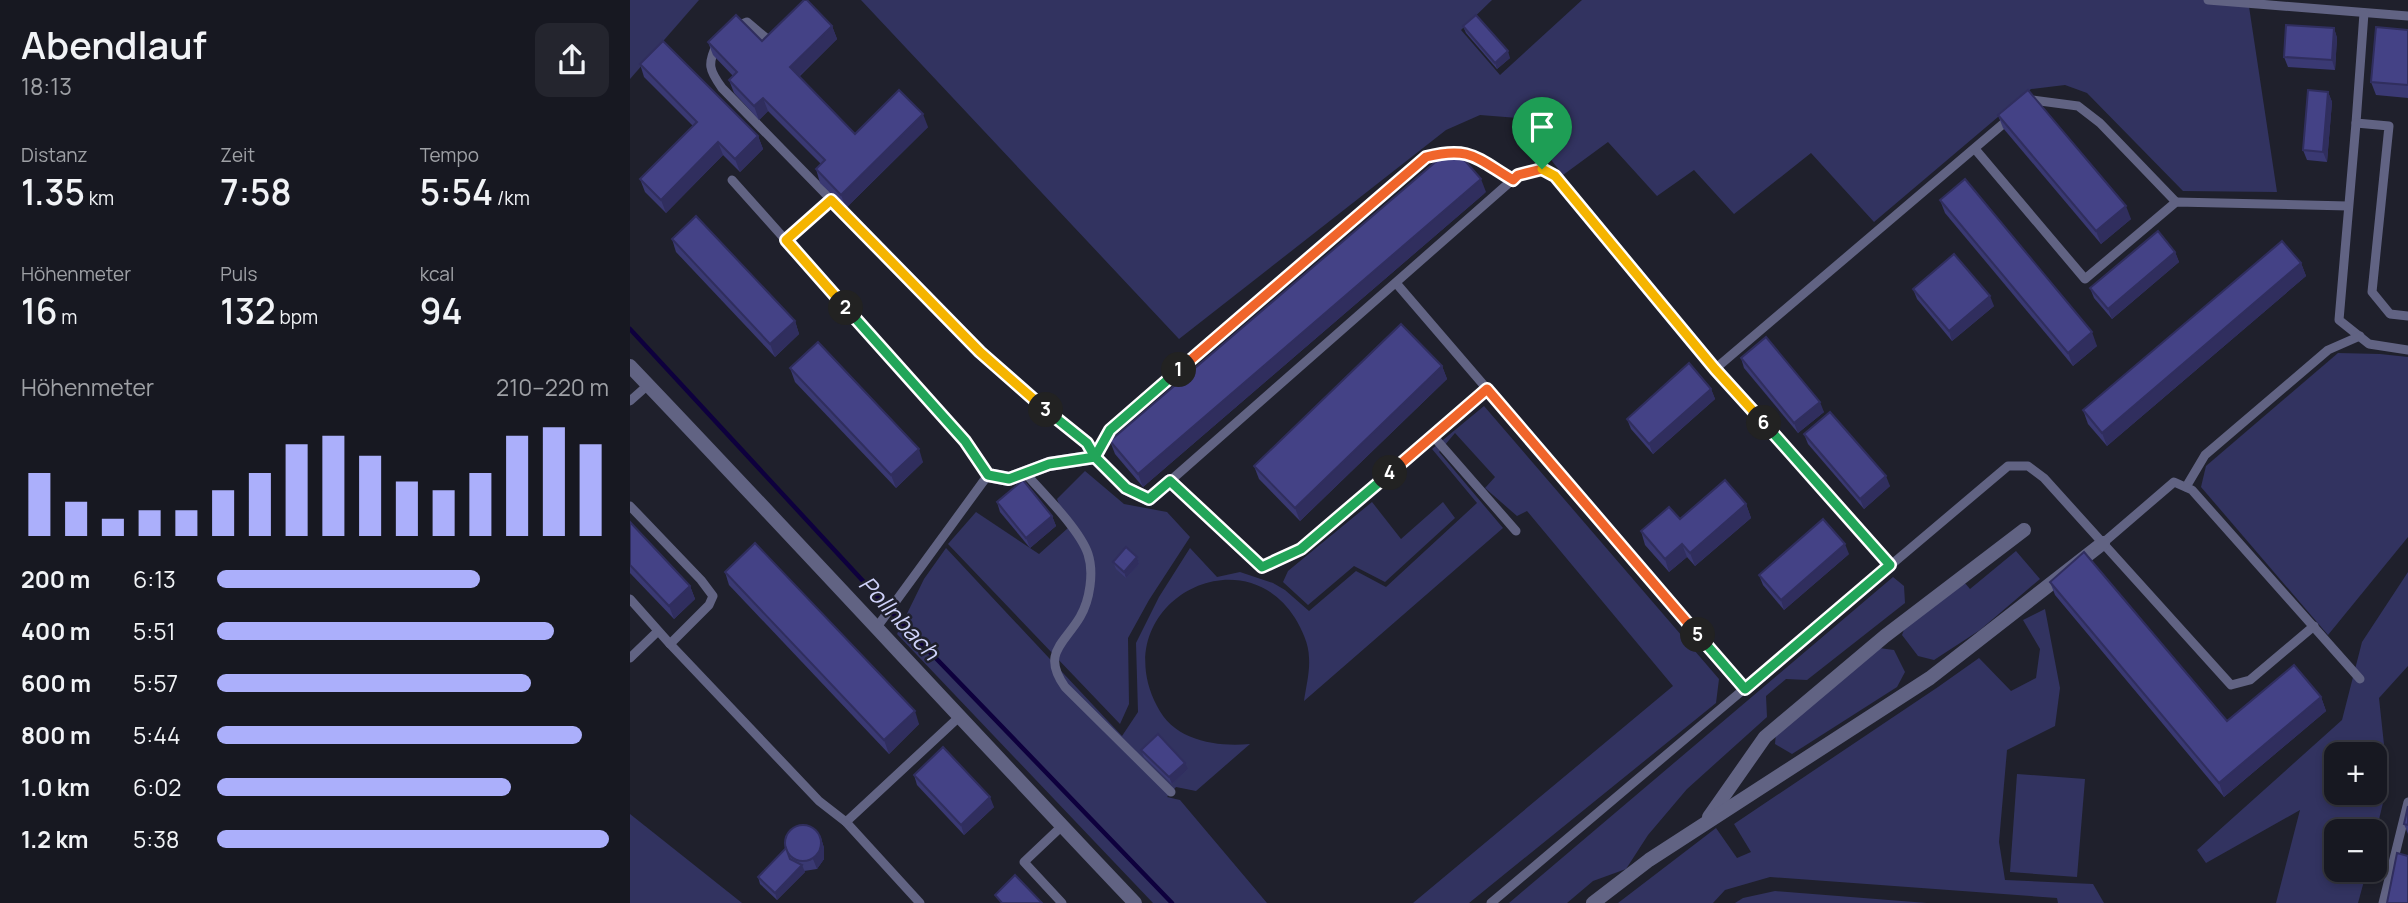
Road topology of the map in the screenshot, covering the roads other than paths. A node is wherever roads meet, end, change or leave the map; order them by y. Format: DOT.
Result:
graph roads {
  1 [pos="2208,0"];
  2 [pos="2364,13"];
  3 [pos="2408,16"];
  4 [pos="772,43"];
  5 [pos="2356,123"];
  6 [pos="1975,149"];
  7 [pos="732,180"];
  8 [pos="1513,180"];
  9 [pos="831,200"];
  10 [pos="2176,202"];
  11 [pos="2348,206"];
  12 [pos="786,240"];
  13 [pos="1396,283"];
  14 [pos="2408,316"];
  15 [pos="2360,337"];
  16 [pos="2408,350"];
  17 [pos="630,366"];
  18 [pos="1715,369"];
  19 [pos="648,385"];
  20 [pos="1487,389"];
  21 [pos="630,401"];
  22 [pos="1433,436"];
  23 [pos="1095,457"];
  24 [pos="1025,473"];
  25 [pos="988,475"];
  26 [pos="1170,481"];
  27 [pos="2186,487"];
  28 [pos="630,506"];
  29 [pos="2024,530"];
  30 [pos="1516,531"];
  31 [pos="2103,543"];
  32 [pos="1890,565"];
  33 [pos="630,599"];
  34 [pos="2314,626"];
  35 [pos="877,627"];
  36 [pos="658,631"];
  37 [pos="670,644"];
  38 [pos="630,658"];
  39 [pos="2360,679"];
  40 [pos="1745,689"];
  41 [pos="958,718"];
  42 [pos="1171,792"];
  43 [pos="2408,802"];
  44 [pos="846,822"];
  45 [pos="1704,824"];
  46 [pos="1062,826"];
  47 [pos="920,903"];
  48 [pos="1062,903"];
  49 [pos="1135,903"];
  50 [pos="1491,903"];
  51 [pos="1593,903"];
  52 [pos="2383,903"];
  1 -- 2 [label="lane"];
  2 -- 3 [label="lane"];
  2 -- 5 [label="lane"];
  4 -- 9 [label="lane"];
  5 -- 11 [label="lane"];
  5 -- 14 [label="lane"];
  6 -- 10 [label="lane"];
  6 -- 10 [label="lane"];
  6 -- 18 [label="lane"];
  7 -- 12 [label="lane"];
  8 -- 13 [label="lane"];
  8 -- 18 [label="lane"];
  8 -- 23 [label="lane"];
  9 -- 12 [label="lane"];
  9 -- 23 [label="lane"];
  10 -- 11 [label="lane"];
  11 -- 15 [label="lane"];
  12 -- 25 [label="lane"];
  13 -- 20 [label="lane"];
  13 -- 26 [label="lane"];
  15 -- 16 [label="lane"];
  15 -- 27 [label="lane"];
  17 -- 19 [label="street"];
  18 -- 32 [label="lane"];
  19 -- 21 [label="lane"];
  19 -- 35 [label="street"];
  20 -- 22 [label="lane"];
  20 -- 40 [label="lane"];
  22 -- 26 [label="lane"];
  22 -- 30 [label="lane"];
  23 -- 24 [label="street"];
  23 -- 26 [label="street"];
  24 -- 25 [label="street"];
  24 -- 42 [label="lane"];
  25 -- 35 [label="lane"];
  27 -- 31 [label="lane"];
  27 -- 34 [label="lane"];
  28 -- 37 [label="lane"];
  29 -- 45 [label="street"];
  31 -- 32 [label="lane"];
  31 -- 34 [label="lane"];
  31 -- 45 [label="street"];
  32 -- 40 [label="lane"];
  33 -- 36 [label="lane"];
  34 -- 39 [label="lane"];
  35 -- 41 [label="street"];
  36 -- 37 [label="lane"];
  36 -- 38 [label="lane"];
  37 -- 44 [label="lane"];
  40 -- 50 [label="lane"];
  41 -- 44 [label="lane"];
  41 -- 46 [label="street"];
  43 -- 52 [label="lane"];
  44 -- 47 [label="lane"];
  45 -- 51 [label="street"];
  46 -- 48 [label="lane"];
  46 -- 49 [label="street"];
}
